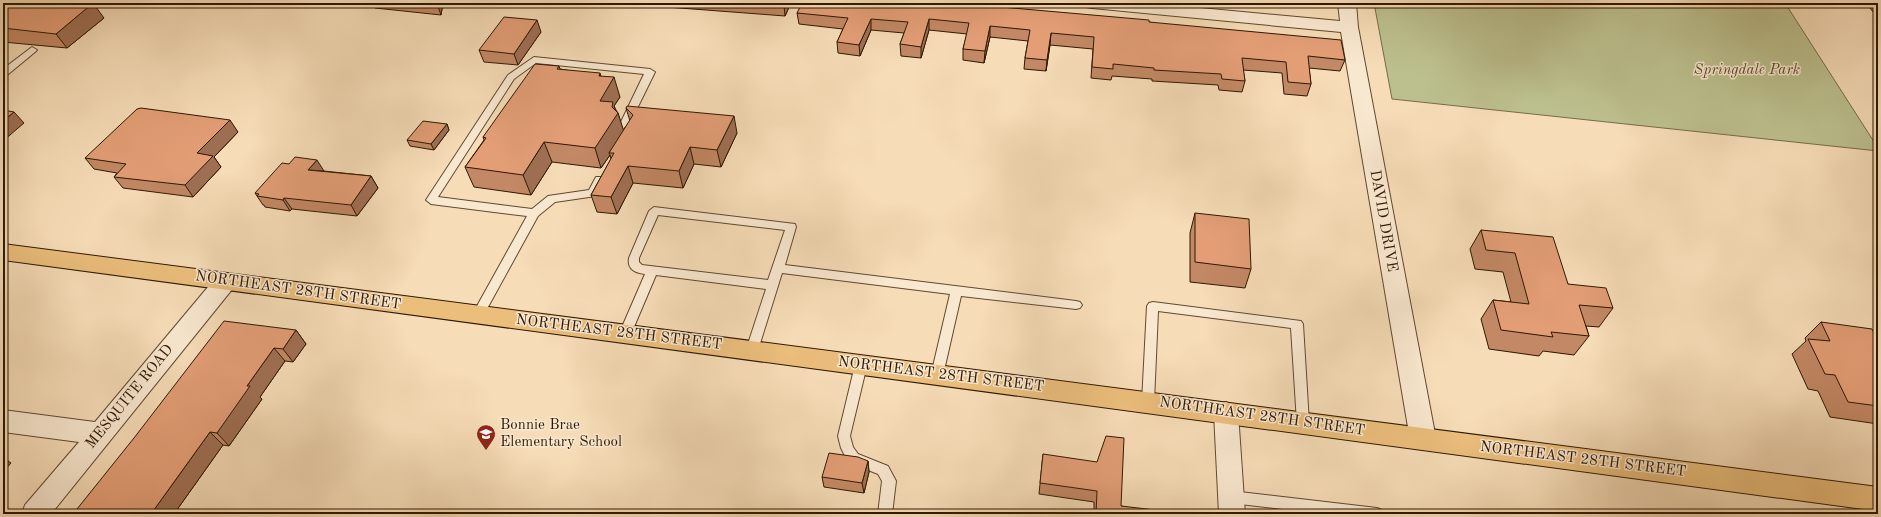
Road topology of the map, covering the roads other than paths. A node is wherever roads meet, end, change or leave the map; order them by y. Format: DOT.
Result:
graph roads {
  1 [pos="1092,3"];
  2 [pos="1347,3"];
  3 [pos="1349,27"];
  4 [pos="32,50"];
  5 [pos="3,74"];
  6 [pos="624,143"];
  7 [pos="604,174"];
  8 [pos="534,213"];
  9 [pos="3,252"];
  10 [pos="777,268"];
  11 [pos="652,270"];
  12 [pos="226,281"];
  13 [pos="772,285"];
  14 [pos="956,291"];
  15 [pos="1076,305"];
  16 [pos="478,314"];
  17 [pos="625,334"];
  18 [pos="752,350"];
  19 [pos="861,365"];
  20 [pos="937,375"];
  21 [pos="1148,402"];
  22 [pos="1226,413"];
  23 [pos="3,421"];
  24 [pos="1303,423"];
  25 [pos="100,434"];
  26 [pos="1423,439"];
  27 [pos="1878,499"];
  28 [pos="1231,505"];
  29 [pos="35,514"];
  30 [pos="885,514"];
  31 [pos="1377,514"];
  1 -- 3 [label="street"];
  2 -- 3 [label="street, DAVID DRIVE"];
  3 -- 26 [label="street, DAVID DRIVE"];
  4 -- 5 [label="lane"];
  6 -- 8 [label="lane"];
  7 -- 8 [label="lane"];
  8 -- 16 [label="lane"];
  9 -- 12 [label="main road, NORTHEAST 28TH STREET"];
  10 -- 11 [label="lane"];
  10 -- 13 [label="lane"];
  10 -- 14 [label="lane"];
  11 -- 13 [label="lane"];
  11 -- 17 [label="lane"];
  12 -- 16 [label="main road, NORTHEAST 28TH STREET"];
  12 -- 25 [label="street, MESQUITE ROAD"];
  13 -- 18 [label="lane"];
  14 -- 15 [label="lane"];
  14 -- 20 [label="lane"];
  16 -- 17 [label="main road, NORTHEAST 28TH STREET"];
  17 -- 18 [label="main road, NORTHEAST 28TH STREET"];
  18 -- 19 [label="main road, NORTHEAST 28TH STREET"];
  19 -- 20 [label="main road, NORTHEAST 28TH STREET"];
  19 -- 30 [label="lane"];
  20 -- 21 [label="main road, NORTHEAST 28TH STREET"];
  21 -- 22 [label="main road, NORTHEAST 28TH STREET"];
  21 -- 24 [label="lane"];
  22 -- 24 [label="main road, NORTHEAST 28TH STREET"];
  22 -- 28 [label="street"];
  23 -- 25 [label="street"];
  24 -- 26 [label="main road, NORTHEAST 28TH STREET"];
  25 -- 29 [label="street, MESQUITE ROAD"];
  26 -- 27 [label="main road, NORTHEAST 28TH STREET"];
  28 -- 31 [label="lane"];
}
